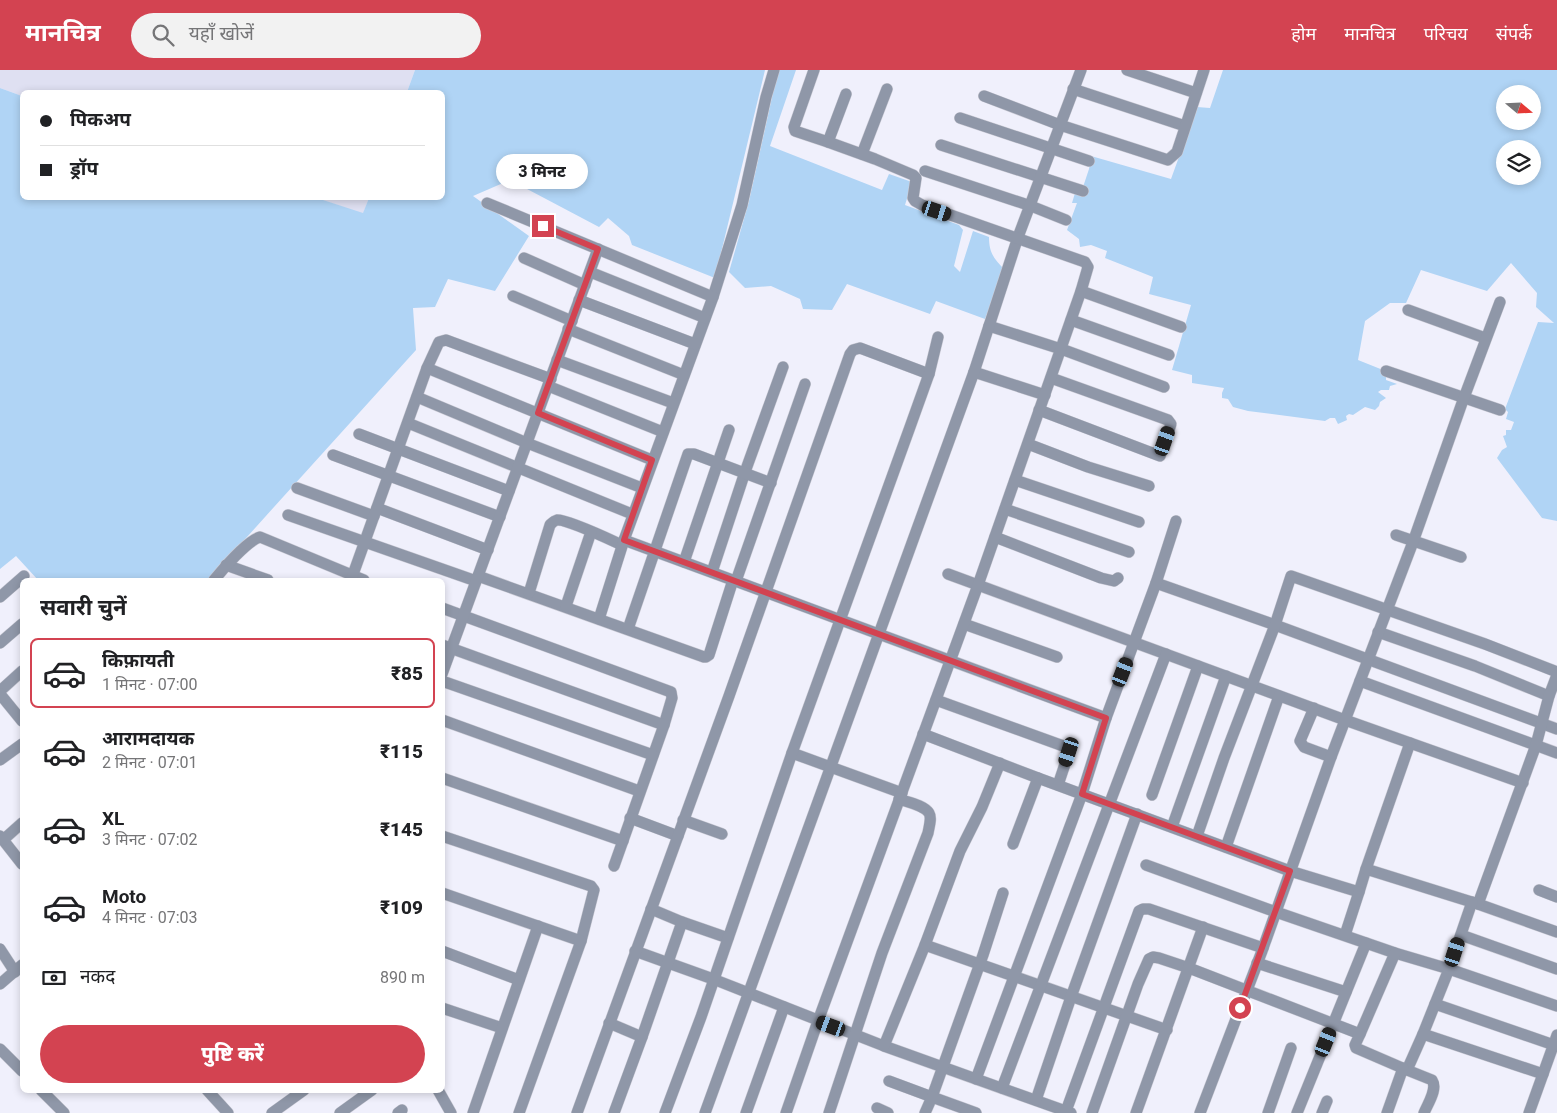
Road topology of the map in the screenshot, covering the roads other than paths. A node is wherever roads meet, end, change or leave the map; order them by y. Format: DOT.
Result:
graph roads {
  1 [pos="774,70"];
  2 [pos="814,70"];
  3 [pos="1081,70"];
  4 [pos="1127,70"];
  5 [pos="1204,70"];
  6 [pos="887,89"];
  7 [pos="1073,89"];
  8 [pos="1196,93"];
  9 [pos="846,94"];
  10 [pos="984,96"];
  11 [pos="960,118"];
  12 [pos="1060,125"];
  13 [pos="1185,126"];
  14 [pos="828,142"];
  15 [pos="941,146"];
  16 [pos="1050,148"];
  17 [pos="862,154"];
  18 [pos="1089,161"];
  19 [pos="925,171"];
  20 [pos="1040,178"];
  21 [pos="1083,191"];
  22 [pos="488,203"];
  23 [pos="1031,206"];
  24 [pos="1066,220"];
  25 [pos="1018,238"];
  26 [pos="598,249"];
  27 [pos="524,258"];
  28 [pos="590,272"];
  29 [pos="585,285"];
  30 [pos="1081,291"];
  31 [pos="514,296"];
  32 [pos="713,297"];
  33 [pos="579,300"];
  34 [pos="1500,302"];
  35 [pos="1408,310"];
  36 [pos="705,318"];
  37 [pos="1071,320"];
  38 [pos="570,325"];
  39 [pos="989,326"];
  40 [pos="1181,327"];
  41 [pos="938,337"];
  42 [pos="1486,338"];
  43 [pos="696,344"];
  44 [pos="1060,348"];
  45 [pos="1169,355"];
  46 [pos="557,360"];
  47 [pos="783,367"];
  48 [pos="427,368"];
  49 [pos="1386,371"];
  50 [pos="974,372"];
  51 [pos="929,374"];
  52 [pos="684,375"];
  53 [pos="1050,378"];
  54 [pos="549,383"];
  55 [pos="805,384"];
  56 [pos="1164,386"];
  57 [pos="1045,396"];
  58 [pos="417,397"];
  59 [pos="1463,398"];
  60 [pos="673,403"];
  61 [pos="1039,410"];
  62 [pos="1500,410"];
  63 [pos="538,413"];
  64 [pos="408,423"];
  65 [pos="729,430"];
  66 [pos="663,432"];
  67 [pos="360,434"];
  68 [pos="527,443"];
  69 [pos="1028,444"];
  70 [pos="398,450"];
  71 [pos="333,455"];
  72 [pos="652,460"];
  73 [pos="718,463"];
  74 [pos="518,467"];
  75 [pos="745,472"];
  76 [pos="389,475"];
  77 [pos="1015,480"];
  78 [pos="771,483"];
  79 [pos="1149,486"];
  80 [pos="297,488"];
  81 [pos="642,488"];
  82 [pos="509,491"];
  83 [pos="1005,509"];
  84 [pos="375,512"];
  85 [pos="632,514"];
  86 [pos="288,515"];
  87 [pos="500,517"];
  88 [pos="1176,521"];
  89 [pos="1139,522"];
  90 [pos="591,532"];
  91 [pos="1396,535"];
  92 [pos="995,536"];
  93 [pos="365,542"];
  94 [pos="623,542"];
  95 [pos="1412,542"];
  96 [pos="488,550"];
  97 [pos="655,551"];
  98 [pos="1129,552"];
  99 [pos="1461,557"];
  100 [pos="684,562"];
  101 [pos="226,565"];
  102 [pos="712,572"];
  103 [pos="948,574"];
  104 [pos="24,576"];
  105 [pos="22,578"];
  106 [pos="216,578"];
  107 [pos="262,578"];
  108 [pos="352,578"];
  109 [pos="1118,578"];
  110 [pos="477,579"];
  111 [pos="20,580"];
  112 [pos="735,580"];
  113 [pos="1156,583"];
  114 [pos="978,585"];
  115 [pos="765,592"];
  116 [pos="529,593"];
  117 [pos="0,597"];
  118 [pos="566,606"];
  119 [pos="445,609"];
  120 [pos="1387,610"];
  121 [pos="464,616"];
  122 [pos="600,619"];
  123 [pos="842,620"];
  124 [pos="964,624"];
  125 [pos="1275,625"];
  126 [pos="20,626"];
  127 [pos="628,629"];
  128 [pos="1378,632"];
  129 [pos="879,634"];
  130 [pos="1135,642"];
  131 [pos="0,643"];
  132 [pos="447,647"];
  133 [pos="1166,654"];
  134 [pos="1057,656"];
  135 [pos="1368,659"];
  136 [pos="950,661"];
  137 [pos="1198,666"];
  138 [pos="1557,672"];
  139 [pos="20,673"];
  140 [pos="1226,676"];
  141 [pos="1557,676"];
  142 [pos="1360,681"];
  143 [pos="445,682"];
  144 [pos="1252,686"];
  145 [pos="0,693"];
  146 [pos="1279,696"];
  147 [pos="1549,696"];
  148 [pos="936,700"];
  149 [pos="1314,708"];
  150 [pos="20,718"];
  151 [pos="1106,718"];
  152 [pos="1345,720"];
  153 [pos="445,721"];
  154 [pos="1543,724"];
  155 [pos="664,725"];
  156 [pos="1557,729"];
  157 [pos="924,734"];
  158 [pos="1410,743"];
  159 [pos="20,745"];
  160 [pos="1536,745"];
  161 [pos="792,753"];
  162 [pos="1557,753"];
  163 [pos="654,755"];
  164 [pos="1331,757"];
  165 [pos="0,760"];
  166 [pos="1000,763"];
  167 [pos="831,767"];
  168 [pos="1038,778"];
  169 [pos="445,779"];
  170 [pos="1523,783"];
  171 [pos="1058,785"];
  172 [pos="640,791"];
  173 [pos="1082,794"];
  174 [pos="1152,794"];
  175 [pos="901,796"];
  176 [pos="1109,804"];
  177 [pos="1137,814"];
  178 [pos="630,818"];
  179 [pos="684,820"];
  180 [pos="20,824"];
  181 [pos="1172,827"];
  182 [pos="722,834"];
  183 [pos="678,836"];
  184 [pos="1197,836"];
  185 [pos="445,837"];
  186 [pos="2,838"];
  187 [pos="623,841"];
  188 [pos="1013,844"];
  189 [pos="1226,846"];
  190 [pos="20,860"];
  191 [pos="1146,865"];
  192 [pos="614,866"];
  193 [pos="1366,869"];
  194 [pos="1290,871"];
  195 [pos="1539,890"];
  196 [pos="1359,892"];
  197 [pos="1003,893"];
  198 [pos="445,894"];
  199 [pos="1557,896"];
  200 [pos="1475,903"];
  201 [pos="651,909"];
  202 [pos="1276,912"];
  203 [pos="682,922"];
  204 [pos="538,926"];
  205 [pos="1203,928"];
  206 [pos="1557,932"];
  207 [pos="1345,935"];
  208 [pos="1461,935"];
  209 [pos="728,938"];
  210 [pos="581,941"];
  211 [pos="1366,943"];
  212 [pos="924,945"];
  213 [pos="1263,948"];
  214 [pos="0,949"];
  215 [pos="445,952"];
  216 [pos="635,952"];
  217 [pos="1395,953"];
  218 [pos="668,963"];
  219 [pos="1257,963"];
  220 [pos="979,964"];
  221 [pos="19,968"];
  222 [pos="1189,968"];
  223 [pos="1557,968"];
  224 [pos="1449,969"];
  225 [pos="1014,975"];
  226 [pos="713,979"];
  227 [pos="519,980"];
  228 [pos="0,984"];
  229 [pos="1040,986"];
  230 [pos="1247,990"];
  231 [pos="1346,992"];
  232 [pos="748,993"];
  233 [pos="1071,997"];
  234 [pos="1435,1004"];
  235 [pos="1557,1006"];
  236 [pos="784,1008"];
  237 [pos="1103,1008"];
  238 [pos="445,1009"];
  239 [pos="1127,1016"];
  240 [pos="818,1021"];
  241 [pos="609,1023"];
  242 [pos="1334,1024"];
  243 [pos="502,1028"];
  244 [pos="1167,1030"];
  245 [pos="1360,1034"];
  246 [pos="1423,1034"];
  247 [pos="856,1035"];
  248 [pos="642,1037"];
  249 [pos="1556,1042"];
  250 [pos="884,1046"];
  251 [pos="1291,1048"];
  252 [pos="0,1049"];
  253 [pos="942,1066"];
  254 [pos="20,1069"];
  255 [pos="1405,1069"];
  256 [pos="1543,1074"];
  257 [pos="976,1079"];
  258 [pos="890,1081"];
  259 [pos="1002,1088"];
  260 [pos="44,1093"];
  261 [pos="210,1093"];
  262 [pos="300,1093"];
  263 [pos="368,1093"];
  264 [pos="440,1093"];
  265 [pos="932,1097"];
  266 [pos="1036,1100"];
  267 [pos="1327,1101"];
  268 [pos="877,1108"];
  269 [pos="971,1112"];
  270 [pos="1068,1112"];
  271 [pos="64,1113"];
  272 [pos="228,1113"];
  273 [pos="272,1113"];
  274 [pos="340,1113"];
  275 [pos="451,1113"];
  276 [pos="472,1113"];
  277 [pos="519,1113"];
  278 [pos="577,1113"];
  279 [pos="614,1113"];
  280 [pos="665,1113"];
  281 [pos="705,1113"];
  282 [pos="746,1113"];
  283 [pos="786,1113"];
  284 [pos="829,1113"];
  285 [pos="888,1113"];
  286 [pos="925,1113"];
  287 [pos="1092,1113"];
  288 [pos="1136,1113"];
  289 [pos="1200,1113"];
  290 [pos="1268,1113"];
  291 [pos="1298,1113"];
  292 [pos="1322,1113"];
  293 [pos="1387,1113"];
  294 [pos="1424,1113"];
  295 [pos="1529,1113"];
  1 -- 32 [label="street"];
  2 -- 14 [label="street"];
  3 -- 7 [label="street"];
  4 -- 8 [label="street"];
  5 -- 8 [label="street"];
  6 -- 17 [label="street"];
  7 -- 12 [label="street"];
  7 -- 13 [label="street"];
  8 -- 13 [label="street"];
  9 -- 14 [label="street"];
  10 -- 12 [label="street"];
  11 -- 16 [label="street"];
  12 -- 13 [label="street"];
  12 -- 16 [label="street"];
  14 -- 17 [label="street"];
  15 -- 20 [label="street"];
  16 -- 18 [label="street"];
  16 -- 20 [label="street"];
  17 -- 25 [label="street"];
  19 -- 23 [label="street"];
  20 -- 21 [label="street"];
  20 -- 23 [label="street"];
  22 -- 26 [label="street"];
  23 -- 24 [label="street"];
  23 -- 25 [label="street"];
  25 -- 30 [label="street"];
  25 -- 39 [label="street"];
  26 -- 28 [label="street"];
  26 -- 32 [label="street"];
  27 -- 29 [label="street"];
  28 -- 29 [label="street"];
  28 -- 36 [label="street"];
  29 -- 33 [label="street"];
  30 -- 37 [label="street"];
  30 -- 40 [label="street"];
  31 -- 38 [label="street"];
  32 -- 36 [label="street"];
  33 -- 38 [label="street"];
  33 -- 43 [label="street"];
  34 -- 42 [label="street"];
  35 -- 42 [label="street"];
  36 -- 43 [label="street"];
  37 -- 44 [label="street"];
  37 -- 45 [label="street"];
  38 -- 46 [label="street"];
  38 -- 52 [label="street"];
  39 -- 44 [label="street"];
  39 -- 50 [label="street"];
  41 -- 51 [label="street"];
  42 -- 59 [label="street"];
  43 -- 52 [label="street"];
  44 -- 53 [label="street"];
  44 -- 56 [label="street"];
  46 -- 54 [label="street"];
  46 -- 60 [label="street"];
  47 -- 75 [label="street"];
  48 -- 54 [label="street"];
  48 -- 58 [label="street"];
  48 -- 63 [label="street"];
  49 -- 59 [label="street"];
  50 -- 57 [label="street"];
  50 -- 129 [label="street"];
  51 -- 115 [label="street"];
  51 -- 123 [label="street"];
  52 -- 60 [label="street"];
  53 -- 57 [label="street"];
  53 -- 61 [label="street"];
  54 -- 63 [label="street"];
  54 -- 66 [label="street"];
  55 -- 78 [label="street"];
  57 -- 61 [label="street"];
  58 -- 64 [label="street"];
  58 -- 68 [label="street"];
  59 -- 62 [label="street"];
  59 -- 95 [label="street"];
  60 -- 66 [label="street"];
  61 -- 69 [label="street"];
  63 -- 68 [label="street"];
  63 -- 72 [label="street"];
  64 -- 70 [label="street"];
  64 -- 74 [label="street"];
  65 -- 73 [label="street"];
  66 -- 72 [label="street"];
  67 -- 70 [label="street"];
  68 -- 74 [label="street"];
  68 -- 81 [label="street"];
  69 -- 77 [label="street"];
  69 -- 79 [label="street"];
  70 -- 76 [label="street"];
  70 -- 82 [label="street"];
  71 -- 76 [label="street"];
  72 -- 81 [label="street"];
  73 -- 75 [label="street"];
  73 -- 97 [label="street"];
  73 -- 100 [label="street"];
  74 -- 82 [label="street"];
  74 -- 85 [label="street"];
  75 -- 78 [label="street"];
  75 -- 102 [label="street"];
  76 -- 84 [label="street"];
  76 -- 87 [label="street"];
  77 -- 83 [label="street"];
  77 -- 89 [label="street"];
  78 -- 112 [label="street"];
  80 -- 84 [label="street"];
  81 -- 85 [label="street"];
  82 -- 87 [label="street"];
  83 -- 92 [label="street"];
  83 -- 98 [label="street"];
  84 -- 93 [label="street"];
  84 -- 96 [label="street"];
  85 -- 94 [label="street"];
  86 -- 93 [label="street"];
  87 -- 96 [label="street"];
  88 -- 113 [label="street"];
  90 -- 94 [label="street"];
  90 -- 116 [label="street"];
  90 -- 118 [label="street"];
  91 -- 95 [label="street"];
  92 -- 109 [label="street"];
  92 -- 114 [label="street"];
  93 -- 108 [label="street"];
  93 -- 110 [label="street"];
  94 -- 97 [label="street"];
  94 -- 122 [label="street"];
  95 -- 99 [label="street"];
  95 -- 120 [label="street"];
  96 -- 110 [label="street"];
  97 -- 100 [label="street"];
  97 -- 127 [label="street"];
  100 -- 102 [label="street"];
  101 -- 106 [label="street"];
  101 -- 107 [label="street"];
  101 -- 108 [label="street"];
  102 -- 112 [label="street"];
  103 -- 114 [label="street"];
  104 -- 105 [label="street"];
  110 -- 116 [label="street"];
  110 -- 121 [label="street"];
  111 -- 117 [label="street"];
  112 -- 115 [label="street"];
  112 -- 127 [label="street"];
  113 -- 125 [label="street"];
  113 -- 130 [label="street"];
  114 -- 124 [label="street"];
  114 -- 130 [label="street"];
  115 -- 123 [label="street"];
  115 -- 179 [label="street"];
  116 -- 118 [label="street"];
  118 -- 122 [label="street"];
  119 -- 121 [label="street"];
  120 -- 125 [label="street"];
  120 -- 128 [label="street"];
  120 -- 138 [label="street"];
  121 -- 132 [label="street"];
  121 -- 155 [label="street"];
  122 -- 127 [label="street"];
  123 -- 129 [label="street"];
  123 -- 161 [label="street"];
  124 -- 134 [label="street"];
  124 -- 136 [label="street"];
  125 -- 135 [label="street"];
  125 -- 144 [label="street"];
  126 -- 131 [label="street"];
  128 -- 135 [label="street"];
  128 -- 147 [label="street"];
  129 -- 136 [label="street"];
  129 -- 167 [label="street"];
  130 -- 133 [label="street"];
  130 -- 151 [label="street"];
  132 -- 155 [label="street"];
  133 -- 137 [label="street"];
  133 -- 176 [label="street"];
  135 -- 142 [label="street"];
  135 -- 154 [label="street"];
  136 -- 148 [label="street"];
  136 -- 151 [label="street"];
  137 -- 140 [label="street"];
  137 -- 174 [label="street"];
  139 -- 145 [label="street"];
  140 -- 144 [label="street"];
  140 -- 181 [label="street"];
  141 -- 147 [label="street"];
  142 -- 152 [label="street"];
  142 -- 160 [label="street"];
  143 -- 163 [label="street"];
  144 -- 146 [label="street"];
  144 -- 184 [label="street"];
  145 -- 150 [label="street"];
  146 -- 149 [label="street"];
  146 -- 189 [label="street"];
  147 -- 154 [label="street"];
  148 -- 157 [label="street"];
  148 -- 171 [label="street"];
  149 -- 152 [label="street"];
  149 -- 164 [label="street"];
  151 -- 173 [label="street"];
  152 -- 158 [label="street"];
  152 -- 164 [label="street"];
  153 -- 172 [label="street"];
  154 -- 156 [label="street"];
  154 -- 160 [label="street"];
  155 -- 163 [label="street"];
  157 -- 166 [label="street"];
  157 -- 175 [label="street"];
  158 -- 170 [label="street"];
  158 -- 193 [label="street"];
  159 -- 165 [label="street"];
  160 -- 162 [label="street"];
  160 -- 170 [label="street"];
  161 -- 167 [label="street"];
  161 -- 209 [label="street"];
  163 -- 172 [label="street"];
  164 -- 194 [label="street"];
  166 -- 168 [label="street"];
  166 -- 212 [label="street"];
  167 -- 175 [label="street"];
  167 -- 232 [label="street"];
  168 -- 171 [label="street"];
  168 -- 188 [label="street"];
  169 -- 187 [label="street"];
  170 -- 200 [label="street"];
  171 -- 173 [label="street"];
  172 -- 178 [label="street"];
  173 -- 176 [label="street"];
  173 -- 225 [label="street"];
  175 -- 240 [label="street"];
  175 -- 247 [label="street"];
  176 -- 177 [label="street"];
  176 -- 229 [label="street"];
  177 -- 181 [label="street"];
  177 -- 233 [label="street"];
  178 -- 183 [label="street"];
  178 -- 187 [label="street"];
  179 -- 182 [label="street"];
  179 -- 183 [label="street"];
  180 -- 186 [label="street"];
  181 -- 184 [label="street"];
  183 -- 201 [label="street"];
  184 -- 189 [label="street"];
  185 -- 210 [label="street"];
  186 -- 190 [label="street"];
  187 -- 192 [label="street"];
  189 -- 194 [label="street"];
  191 -- 202 [label="street"];
  193 -- 196 [label="street"];
  193 -- 200 [label="street"];
  194 -- 196 [label="street"];
  194 -- 202 [label="street"];
  195 -- 199 [label="street"];
  196 -- 207 [label="street"];
  197 -- 220 [label="street"];
  198 -- 204 [label="street"];
  200 -- 206 [label="street"];
  200 -- 208 [label="street"];
  201 -- 203 [label="street"];
  201 -- 216 [label="street"];
  202 -- 207 [label="street"];
  202 -- 213 [label="street"];
  203 -- 209 [label="street"];
  203 -- 218 [label="street"];
  204 -- 210 [label="street"];
  204 -- 227 [label="street"];
  205 -- 213 [label="street"];
  205 -- 222 [label="street"];
  205 -- 237 [label="street"];
  207 -- 211 [label="street"];
  208 -- 223 [label="street"];
  208 -- 224 [label="street"];
  209 -- 226 [label="street"];
  210 -- 277 [label="street"];
  211 -- 217 [label="street"];
  211 -- 231 [label="street"];
  212 -- 220 [label="street"];
  212 -- 250 [label="street"];
  213 -- 219 [label="street"];
  214 -- 221 [label="street"];
  215 -- 227 [label="street"];
  216 -- 218 [label="street"];
  216 -- 241 [label="street"];
  217 -- 224 [label="street"];
  217 -- 245 [label="street"];
  218 -- 226 [label="street"];
  218 -- 248 [label="street"];
  219 -- 230 [label="street"];
  219 -- 231 [label="street"];
  220 -- 225 [label="street"];
  220 -- 253 [label="street"];
  221 -- 228 [label="street"];
  222 -- 230 [label="street"];
  222 -- 239 [label="street"];
  222 -- 244 [label="street"];
  224 -- 234 [label="street"];
  224 -- 235 [label="street"];
  225 -- 229 [label="street"];
  225 -- 257 [label="street"];
  226 -- 232 [label="street"];
  226 -- 280 [label="street"];
  227 -- 243 [label="street"];
  229 -- 233 [label="street"];
  229 -- 259 [label="street"];
  230 -- 242 [label="street"];
  230 -- 289 [label="street"];
  231 -- 242 [label="street"];
  232 -- 236 [label="street"];
  232 -- 281 [label="street"];
  233 -- 237 [label="street"];
  233 -- 266 [label="street"];
  234 -- 246 [label="street"];
  234 -- 249 [label="street"];
  236 -- 240 [label="street"];
  236 -- 282 [label="street"];
  237 -- 239 [label="street"];
  237 -- 270 [label="street"];
  238 -- 243 [label="street"];
  239 -- 244 [label="street"];
  239 -- 287 [label="street"];
  240 -- 247 [label="street"];
  240 -- 283 [label="street"];
  241 -- 248 [label="street"];
  241 -- 278 [label="street"];
  242 -- 245 [label="street"];
  242 -- 291 [label="street"];
  243 -- 276 [label="street"];
  244 -- 288 [label="street"];
  245 -- 255 [label="street"];
  246 -- 255 [label="street"];
  246 -- 256 [label="street"];
  247 -- 250 [label="street"];
  247 -- 284 [label="street"];
  248 -- 279 [label="street"];
  249 -- 256 [label="street"];
  250 -- 253 [label="street"];
  251 -- 290 [label="street"];
  252 -- 254 [label="street"];
  253 -- 257 [label="street"];
  253 -- 265 [label="street"];
  255 -- 293 [label="street"];
  255 -- 294 [label="street"];
  256 -- 295 [label="street"];
  257 -- 259 [label="street"];
  258 -- 265 [label="street"];
  259 -- 266 [label="street"];
  260 -- 271 [label="street"];
  261 -- 272 [label="street"];
  262 -- 273 [label="street"];
  263 -- 274 [label="street"];
  264 -- 275 [label="street"];
  265 -- 269 [label="street"];
  265 -- 286 [label="street"];
  266 -- 270 [label="street"];
  267 -- 292 [label="street"];
  268 -- 285 [label="street"];
}
